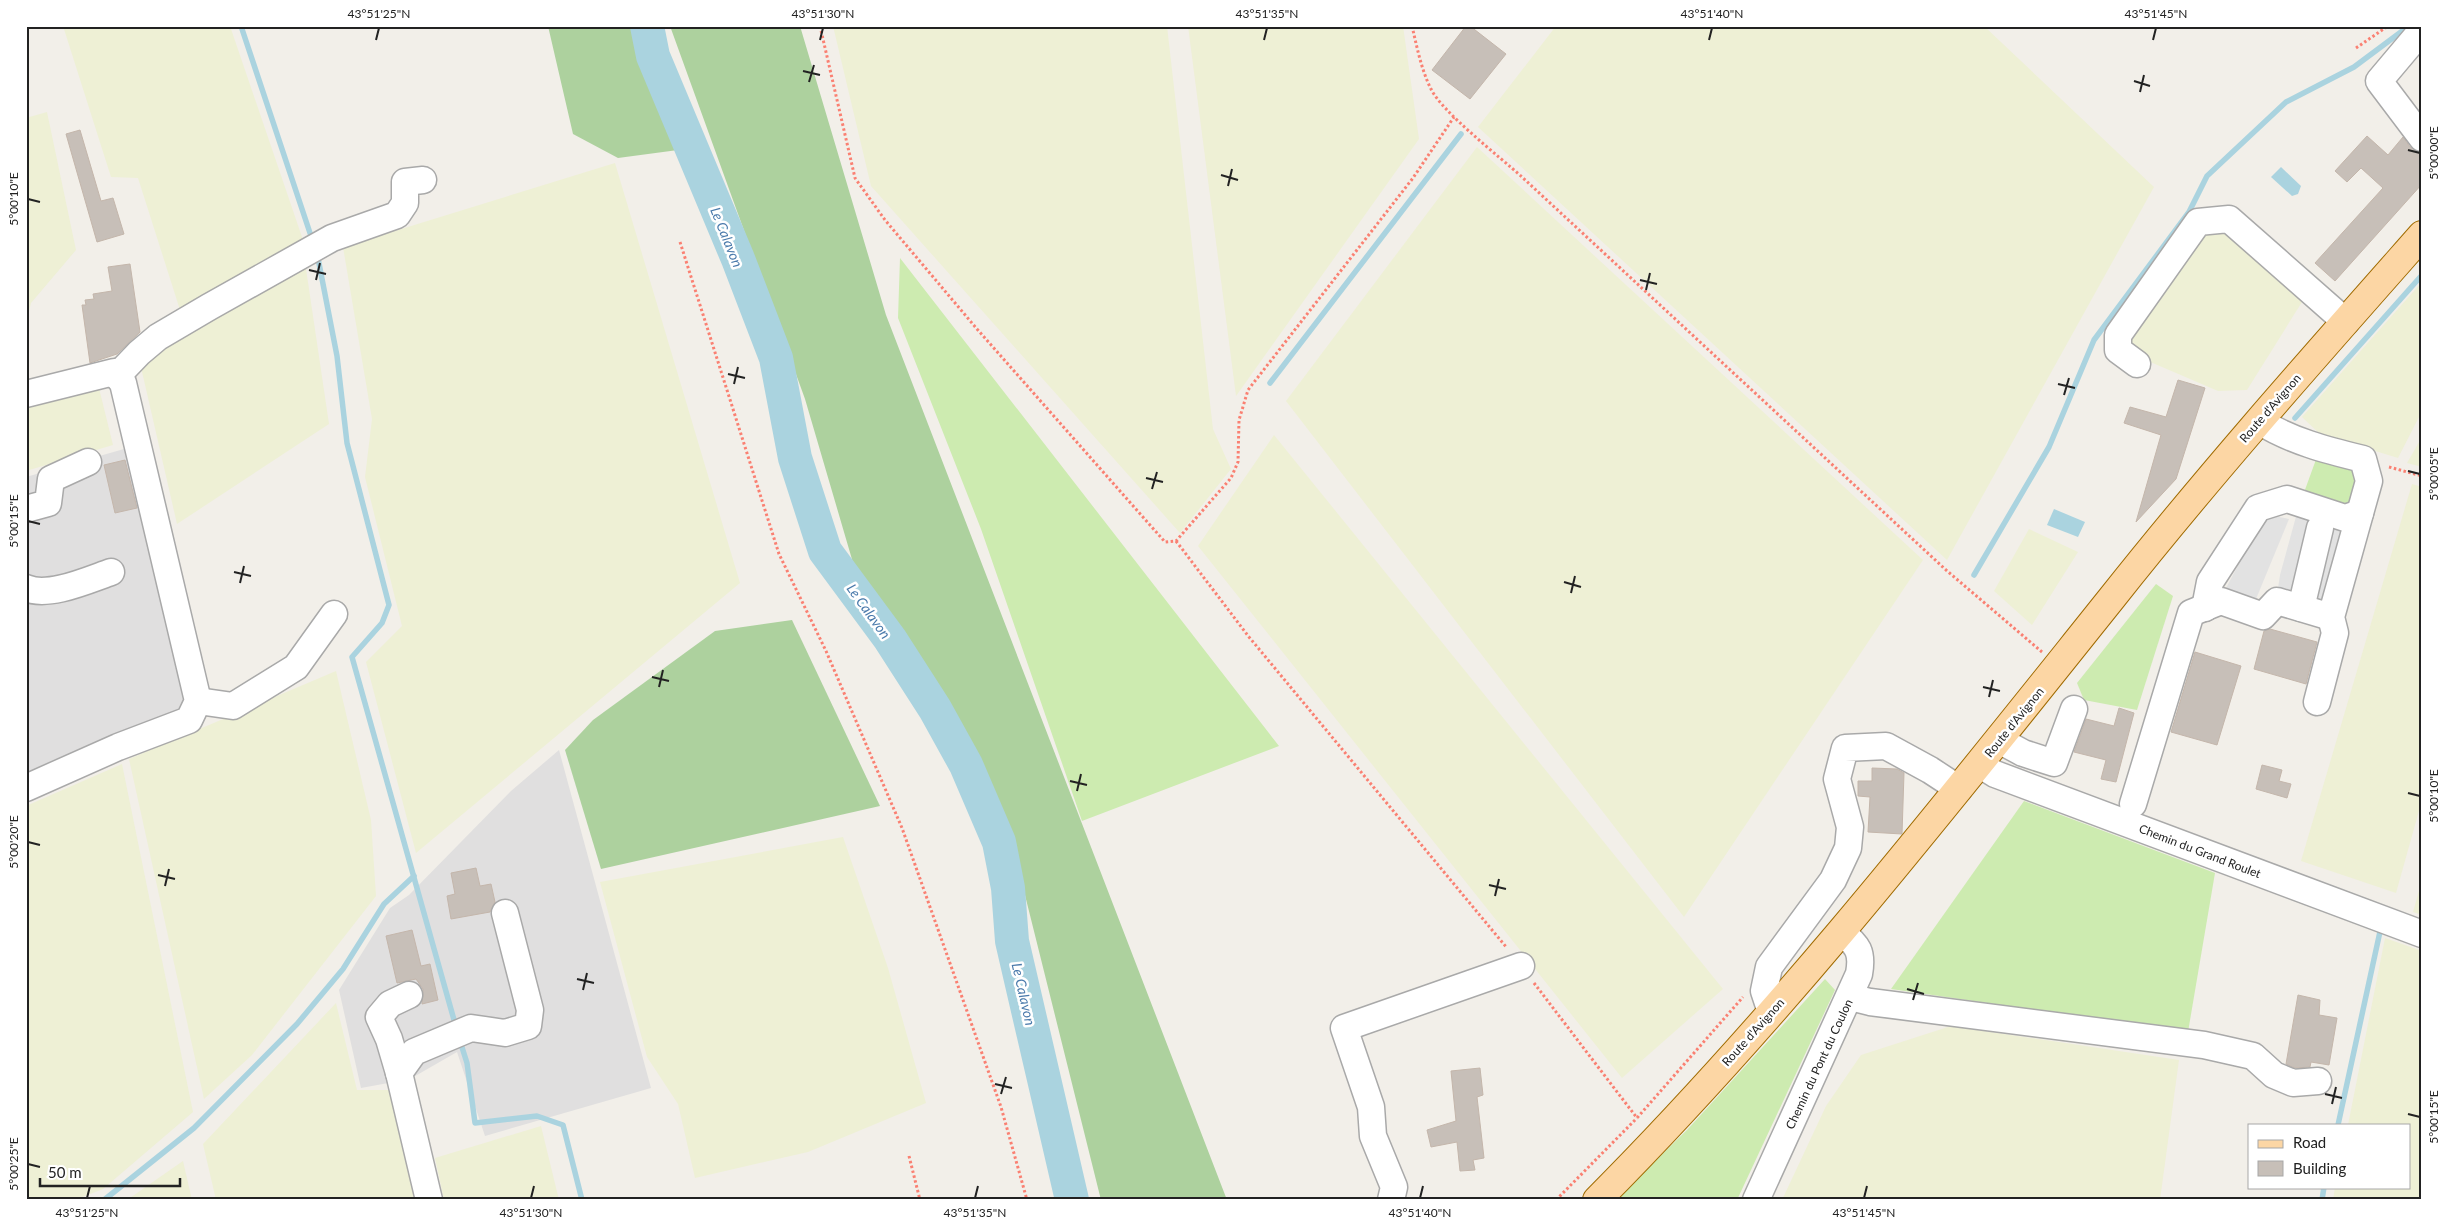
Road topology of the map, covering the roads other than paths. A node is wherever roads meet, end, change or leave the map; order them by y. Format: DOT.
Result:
graph roads {
  1 [pos="2422,30"];
  2 [pos="2422,138"];
  3 [pos="423,180"];
  4 [pos="2422,236"];
  5 [pos="2346,322"];
  6 [pos="2137,364"];
  7 [pos="117,376"];
  8 [pos="26,394"];
  9 [pos="2259,420"];
  10 [pos="88,462"];
  11 [pos="26,509"];
  12 [pos="2360,513"];
  13 [pos="2320,528"];
  14 [pos="111,572"];
  15 [pos="26,588"];
  16 [pos="2205,608"];
  17 [pos="2301,608"];
  18 [pos="334,614"];
  19 [pos="2331,617"];
  20 [pos="198,701"];
  21 [pos="2317,702"];
  22 [pos="2074,709"];
  23 [pos="1999,740"];
  24 [pos="1979,764"];
  25 [pos="26,788"];
  26 [pos="1959,789"];
  27 [pos="2133,804"];
  28 [pos="505,913"];
  29 [pos="1841,932"];
  30 [pos="2422,934"];
  31 [pos="1521,966"];
  32 [pos="409,995"];
  33 [pos="1850,998"];
  34 [pos="1771,1012"];
  35 [pos="399,1073"];
  36 [pos="2318,1081"];
  37 [pos="429,1200"];
  38 [pos="1391,1200"];
  39 [pos="1597,1200"];
  40 [pos="1756,1200"];
  1 -- 2 [label="street"];
  3 -- 7 [label="street"];
  4 -- 5 [label="main road, Route d'Avignon"];
  5 -- 6 [label="street"];
  5 -- 9 [label="main road, Route d'Avignon"];
  7 -- 8 [label="street"];
  7 -- 20 [label="street"];
  9 -- 12 [label="street"];
  9 -- 23 [label="main road, Route d'Avignon"];
  10 -- 11 [label="street"];
  12 -- 16 [label="street"];
  12 -- 19 [label="street"];
  13 -- 17 [label="street"];
  14 -- 15 [label="street"];
  16 -- 17 [label="street"];
  16 -- 27 [label="street"];
  17 -- 19 [label="street"];
  18 -- 20 [label="street"];
  19 -- 21 [label="street"];
  20 -- 25 [label="street"];
  22 -- 23 [label="street"];
  23 -- 24 [label="main road, Route d'Avignon"];
  24 -- 26 [label="main road, Route d'Avignon"];
  24 -- 30 [label="street, Chemin du Grand Roulet"];
  26 -- 29 [label="main road, Route d'Avignon"];
  26 -- 34 [label="street"];
  28 -- 35 [label="street"];
  29 -- 33 [label="street, Chemin du Pont du Coulon"];
  29 -- 34 [label="main road, Route d'Avignon"];
  31 -- 38 [label="street"];
  32 -- 35 [label="street"];
  33 -- 36 [label="street"];
  33 -- 40 [label="street, Chemin du Pont du Coulon"];
  34 -- 39 [label="main road, Route d'Avignon"];
  35 -- 37 [label="street"];
}
